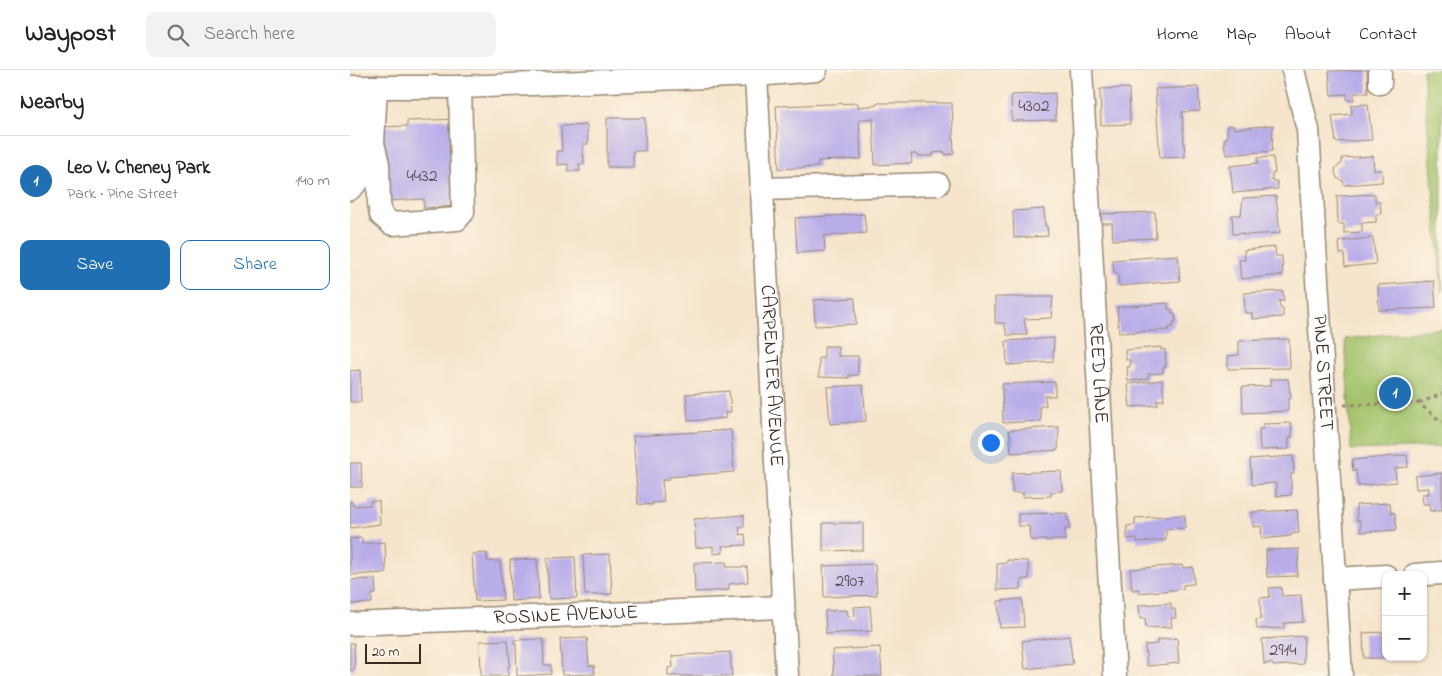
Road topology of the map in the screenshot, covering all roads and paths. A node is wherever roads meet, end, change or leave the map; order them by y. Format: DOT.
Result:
graph roads {
  1 [pos="816,70"];
  2 [pos="1081,70"];
  3 [pos="1293,70"];
  4 [pos="756,74"];
  5 [pos="640,75"];
  6 [pos="361,87"];
  7 [pos="460,87"];
  8 [pos="938,184"];
  9 [pos="350,189"];
  10 [pos="761,189"];
  11 [pos="1442,394"];
  12 [pos="1418,404"];
  13 [pos="1343,405"];
  14 [pos="1442,422"];
  15 [pos="1441,573"];
  16 [pos="1427,574"];
  17 [pos="1382,576"];
  18 [pos="1335,579"];
  19 [pos="783,607"];
  20 [pos="350,624"];
  21 [pos="787,676"];
  22 [pos="1114,676"];
  23 [pos="1341,676"];
  1 -- 4 [label="street"];
  2 -- 22 [label="street, REED LANE"];
  3 -- 18 [label="street, PINE STREET"];
  4 -- 5 [label="street"];
  4 -- 10 [label="street, CARPENTER AVENUE"];
  5 -- 7 [label="street"];
  6 -- 7 [label="street"];
  6 -- 7 [label="street"];
  6 -- 9 [label="street"];
  8 -- 10 [label="street"];
  10 -- 19 [label="street, CARPENTER AVENUE"];
  11 -- 12 [label="path"];
  12 -- 13 [label="path"];
  12 -- 14 [label="path"];
  15 -- 16 [label="street"];
  17 -- 18 [label="street"];
  18 -- 23 [label="street, PINE STREET"];
  19 -- 20 [label="street, ROSINE AVENUE"];
  19 -- 21 [label="street, CARPENTER AVENUE"];
}
